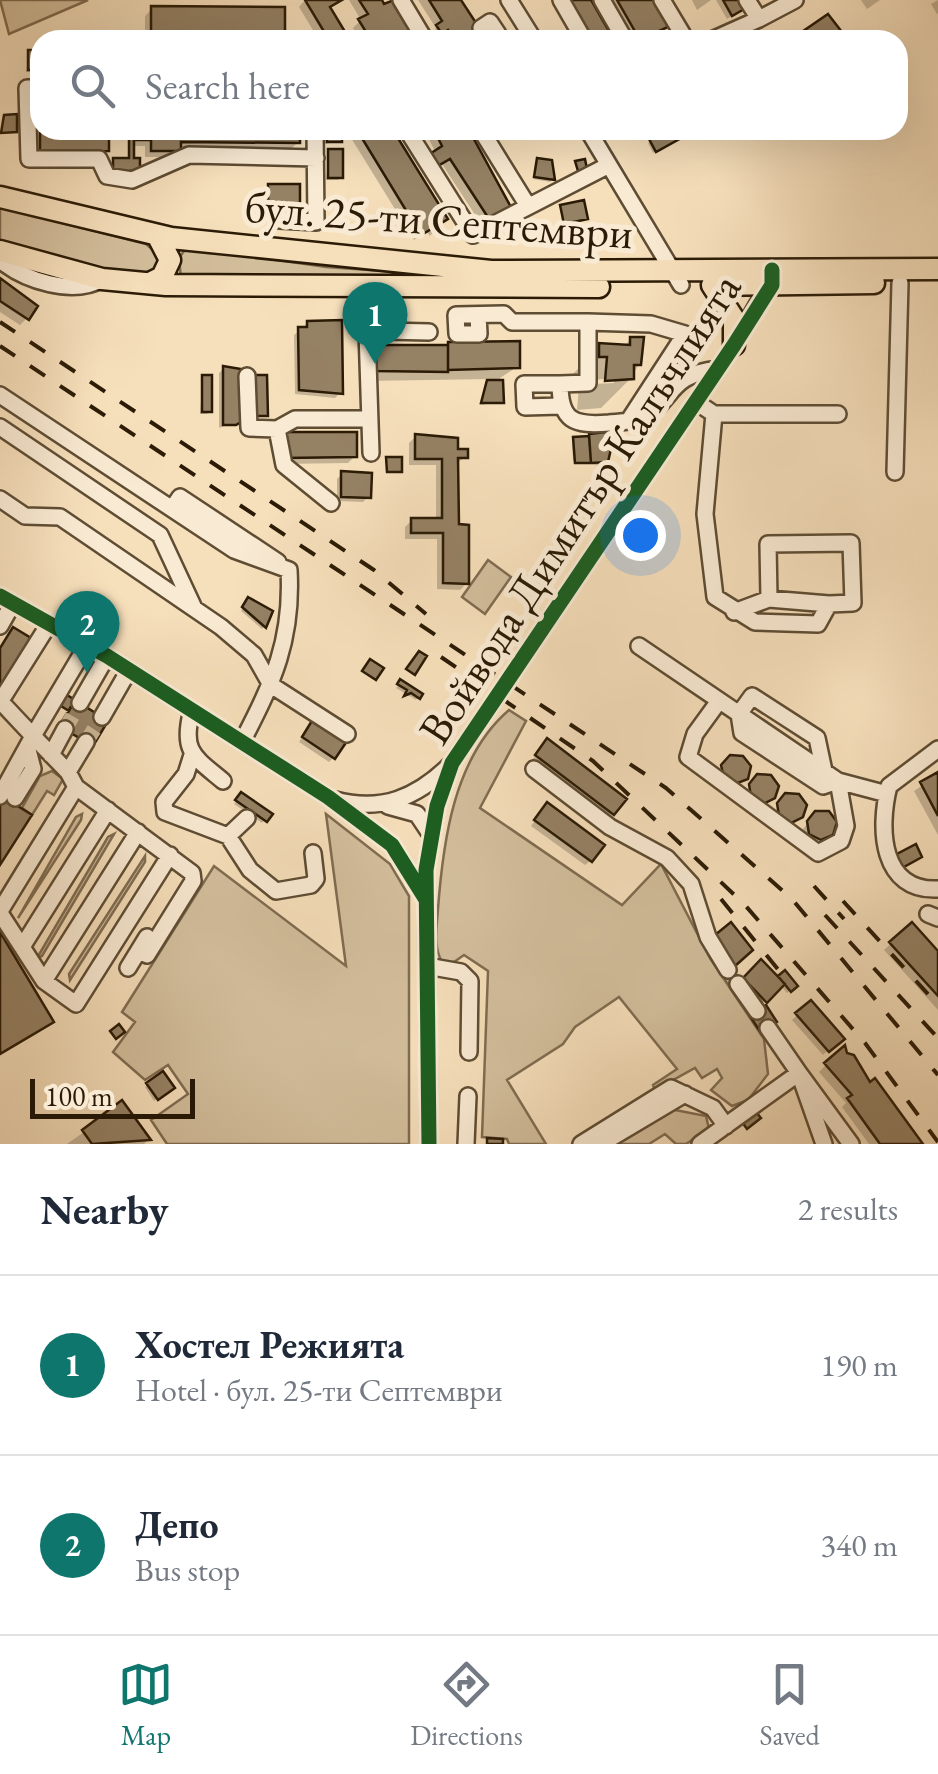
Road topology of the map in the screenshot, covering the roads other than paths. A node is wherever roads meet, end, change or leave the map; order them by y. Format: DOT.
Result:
graph roads {
  1 [pos="401,0"];
  2 [pos="510,0"];
  3 [pos="561,0"];
  4 [pos="602,0"];
  5 [pos="662,0"];
  6 [pos="747,0"];
  7 [pos="794,0"];
  8 [pos="758,18"];
  9 [pos="419,30"];
  10 [pos="528,30"];
  11 [pos="578,30"];
  12 [pos="619,30"];
  13 [pos="680,30"];
  14 [pos="744,30"];
  15 [pos="30,88"];
  16 [pos="315,140"];
  17 [pos="413,140"];
  18 [pos="487,140"];
  19 [pos="594,140"];
  20 [pos="316,158"];
  21 [pos="609,165"];
  22 [pos="0,197"];
  23 [pos="528,206"];
  24 [pos="279,220"];
  25 [pos="157,236"];
  26 [pos="0,251"];
  27 [pos="0,260"];
  28 [pos="938,269"];
  29 [pos="677,278"];
  30 [pos="772,278"];
  31 [pos="102,280"];
  32 [pos="938,282"];
  33 [pos="150,283"];
  34 [pos="900,283"];
  35 [pos="712,285"];
  36 [pos="386,287"];
  37 [pos="478,315"];
  38 [pos="588,322"];
  39 [pos="386,331"];
  40 [pos="429,332"];
  41 [pos="734,345"];
  42 [pos="718,368"];
  43 [pos="247,376"];
  44 [pos="560,384"];
  45 [pos="0,395"];
  46 [pos="696,402"];
  47 [pos="560,406"];
  48 [pos="714,414"];
  49 [pos="838,414"];
  50 [pos="370,419"];
  51 [pos="629,420"];
  52 [pos="0,428"];
  53 [pos="278,429"];
  54 [pos="372,453"];
  55 [pos="895,472"];
  56 [pos="0,500"];
  57 [pos="331,502"];
  58 [pos="6,599"];
  59 [pos="769,599"];
  60 [pos="829,604"];
  61 [pos="194,608"];
  62 [pos="734,612"];
  63 [pos="49,624"];
  64 [pos="0,626"];
  65 [pos="87,645"];
  66 [pos="639,646"];
  67 [pos="106,656"];
  68 [pos="128,670"];
  69 [pos="90,684"];
  70 [pos="272,684"];
  71 [pos="112,699"];
  72 [pos="719,700"];
  73 [pos="1,702"];
  74 [pos="80,704"];
  75 [pos="192,710"];
  76 [pos="738,714"];
  77 [pos="102,717"];
  78 [pos="65,729"];
  79 [pos="347,734"];
  80 [pos="86,742"];
  81 [pos="242,742"];
  82 [pos="30,743"];
  83 [pos="938,748"];
  84 [pos="50,755"];
  85 [pos="192,755"];
  86 [pos="452,762"];
  87 [pos="534,768"];
  88 [pos="824,771"];
  89 [pos="72,780"];
  90 [pos="223,780"];
  91 [pos="838,781"];
  92 [pos="886,794"];
  93 [pos="8,797"];
  94 [pos="328,798"];
  95 [pos="382,805"];
  96 [pos="108,810"];
  97 [pos="247,818"];
  98 [pos="138,832"];
  99 [pos="431,835"];
  100 [pos="228,836"];
  101 [pos="392,845"];
  102 [pos="313,853"];
  103 [pos="170,855"];
  104 [pos="188,870"];
  105 [pos="938,889"];
  106 [pos="427,902"];
  107 [pos="0,912"];
  108 [pos="22,946"];
  109 [pos="147,955"];
  110 [pos="427,966"];
  111 [pos="128,968"];
  112 [pos="44,982"];
  113 [pos="757,1011"];
  114 [pos="768,1028"];
  115 [pos="469,1052"];
  116 [pos="800,1073"];
  117 [pos="685,1094"];
  118 [pos="468,1096"];
  119 [pos="726,1126"];
  120 [pos="430,1144"];
  121 [pos="466,1144"];
  122 [pos="581,1144"];
  123 [pos="601,1144"];
  124 [pos="700,1144"];
  125 [pos="824,1144"];
  126 [pos="850,1144"];
  1 -- 9 [label="street"];
  2 -- 10 [label="street"];
  3 -- 11 [label="street"];
  4 -- 12 [label="street"];
  5 -- 13 [label="street"];
  6 -- 8 [label="street"];
  7 -- 8 [label="street"];
  8 -- 14 [label="street"];
  15 -- 20 [label="street"];
  16 -- 20 [label="street"];
  17 -- 23 [label="street"];
  18 -- 23 [label="street"];
  19 -- 21 [label="street"];
  20 -- 24 [label="street"];
  21 -- 23 [label="street"];
  21 -- 29 [label="street"];
  22 -- 25 [label="main road, бул. 25-ти Септември"];
  25 -- 29 [label="main road, бул. 25-ти Септември"];
  25 -- 33 [label="main road"];
  26 -- 31 [label="main road, бул. 25-ти Септември"];
  27 -- 31 [label="street"];
  28 -- 30 [label="main road, бул. 25-ти Септември"];
  29 -- 30 [label="main road, бул. 25-ти Септември"];
  29 -- 35 [label="main road, бул. 25-ти Септември"];
  29 -- 36 [label="main road, бул. 25-ти Септември"];
  30 -- 34 [label="main road, бул. 25-ти Септември"];
  30 -- 35 [label="main road, бул. 25-ти Септември"];
  30 -- 41 [label="street, Войвода Димитър Калъчлията"];
  31 -- 33 [label="main road, бул. 25-ти Септември"];
  32 -- 34 [label="main road, бул. 25-ти Септември"];
  33 -- 36 [label="main road, бул. 25-ти Септември"];
  34 -- 55 [label="street"];
  35 -- 41 [label="main road"];
  36 -- 39 [label="street"];
  37 -- 38 [label="street"];
  38 -- 44 [label="street"];
  38 -- 51 [label="street"];
  39 -- 40 [label="street"];
  39 -- 50 [label="street"];
  41 -- 42 [label="street, Войвода Димитър Калъчлията"];
  42 -- 46 [label="street, Войвода Димитър Калъчлията"];
  42 -- 51 [label="street"];
  43 -- 53 [label="street"];
  44 -- 47 [label="street"];
  44 -- 47 [label="street"];
  45 -- 70 [label="street"];
  46 -- 48 [label="street"];
  46 -- 86 [label="street, Войвода Димитър Калъчлията"];
  47 -- 51 [label="street"];
  48 -- 49 [label="street"];
  48 -- 62 [label="street"];
  50 -- 53 [label="street"];
  50 -- 54 [label="street"];
  52 -- 61 [label="street"];
  53 -- 57 [label="street"];
  56 -- 61 [label="street"];
  58 -- 63 [label="street"];
  58 -- 64 [label="street"];
  59 -- 60 [label="street"];
  59 -- 60 [label="street"];
  59 -- 62 [label="street"];
  60 -- 62 [label="street"];
  61 -- 70 [label="street"];
  63 -- 65 [label="street"];
  63 -- 73 [label="street"];
  65 -- 67 [label="street"];
  65 -- 82 [label="street"];
  66 -- 72 [label="street"];
  67 -- 68 [label="street"];
  67 -- 69 [label="street"];
  68 -- 71 [label="street"];
  68 -- 75 [label="street"];
  69 -- 71 [label="street"];
  69 -- 74 [label="street"];
  70 -- 79 [label="street"];
  70 -- 81 [label="street"];
  71 -- 77 [label="street"];
  72 -- 76 [label="street"];
  72 -- 91 [label="street"];
  73 -- 82 [label="street"];
  75 -- 81 [label="street"];
  75 -- 85 [label="street"];
  76 -- 88 [label="street"];
  76 -- 88 [label="street"];
  76 -- 91 [label="street"];
  78 -- 84 [label="street"];
  80 -- 89 [label="street"];
  81 -- 94 [label="street"];
  82 -- 84 [label="street"];
  82 -- 93 [label="street"];
  83 -- 92 [label="street"];
  84 -- 89 [label="street"];
  85 -- 90 [label="street"];
  85 -- 100 [label="street"];
  86 -- 95 [label="street"];
  86 -- 99 [label="street, Войвода Димитър Калъчлията"];
  87 -- 113 [label="street"];
  88 -- 91 [label="street"];
  89 -- 96 [label="street"];
  89 -- 107 [label="street"];
  91 -- 92 [label="street"];
  92 -- 105 [label="street"];
  94 -- 95 [label="street"];
  94 -- 101 [label="street"];
  95 -- 99 [label="street"];
  96 -- 98 [label="street"];
  96 -- 108 [label="street"];
  97 -- 100 [label="street"];
  98 -- 103 [label="street"];
  98 -- 112 [label="street"];
  99 -- 101 [label="street"];
  99 -- 106 [label="street, Войвода Димитър Калъчлията"];
  100 -- 102 [label="street"];
  101 -- 106 [label="street"];
  103 -- 104 [label="street"];
  103 -- 112 [label="street"];
  104 -- 109 [label="street"];
  104 -- 111 [label="street"];
  106 -- 110 [label="street, Войвода Димитър Калъчлията"];
  107 -- 108 [label="street"];
  108 -- 112 [label="street"];
  110 -- 115 [label="street"];
  110 -- 120 [label="street, Войвода Димитър Калъчлията"];
  114 -- 116 [label="street"];
  116 -- 119 [label="street"];
  116 -- 125 [label="street"];
  116 -- 126 [label="street"];
  117 -- 119 [label="street"];
  117 -- 122 [label="street"];
  117 -- 123 [label="street"];
  118 -- 121 [label="street"];
  119 -- 124 [label="street"];
}
